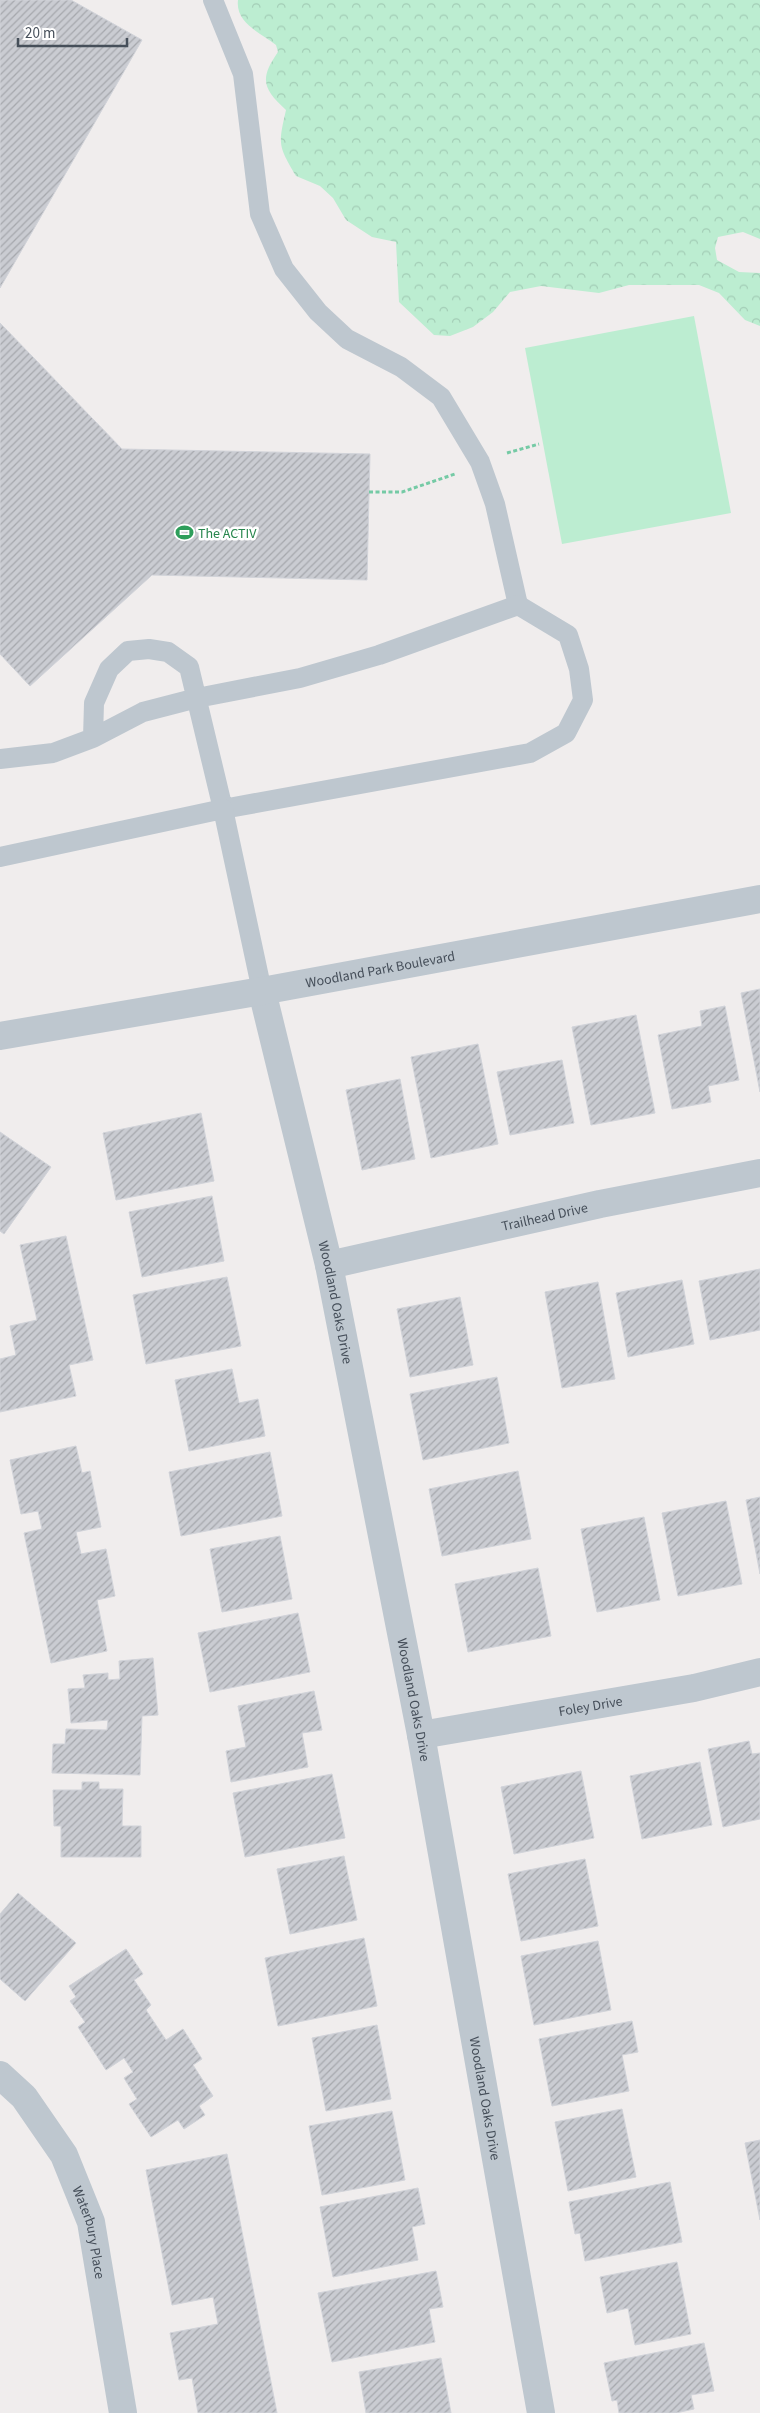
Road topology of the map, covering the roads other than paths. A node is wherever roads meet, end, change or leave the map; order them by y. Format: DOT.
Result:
graph roads {
  1 [pos="213,0"];
  2 [pos="518,605"];
  3 [pos="197,698"];
  4 [pos="93,738"];
  5 [pos="0,760"];
  6 [pos="223,808"];
  7 [pos="0,857"];
  8 [pos="760,899"];
  9 [pos="262,991"];
  10 [pos="0,1036"];
  11 [pos="760,1173"];
  12 [pos="330,1265"];
  13 [pos="760,1672"];
  14 [pos="422,1735"];
  15 [pos="0,2075"];
  16 [pos="124,2413"];
  17 [pos="541,2413"];
  1 -- 2 [label="lane"];
  2 -- 3 [label="lane"];
  2 -- 6 [label="lane"];
  3 -- 4 [label="lane"];
  3 -- 4 [label="lane"];
  3 -- 6 [label="lane"];
  4 -- 5 [label="lane"];
  6 -- 7 [label="lane"];
  6 -- 9 [label="lane"];
  8 -- 9 [label="street, Woodland Park Boulevard"];
  9 -- 10 [label="street, Woodland Park Boulevard"];
  9 -- 12 [label="street, Woodland Oaks Drive"];
  11 -- 12 [label="street, Trailhead Drive"];
  12 -- 14 [label="street, Woodland Oaks Drive"];
  13 -- 14 [label="street, Foley Drive"];
  14 -- 17 [label="street, Woodland Oaks Drive"];
  15 -- 16 [label="street, Waterbury Place"];
}
